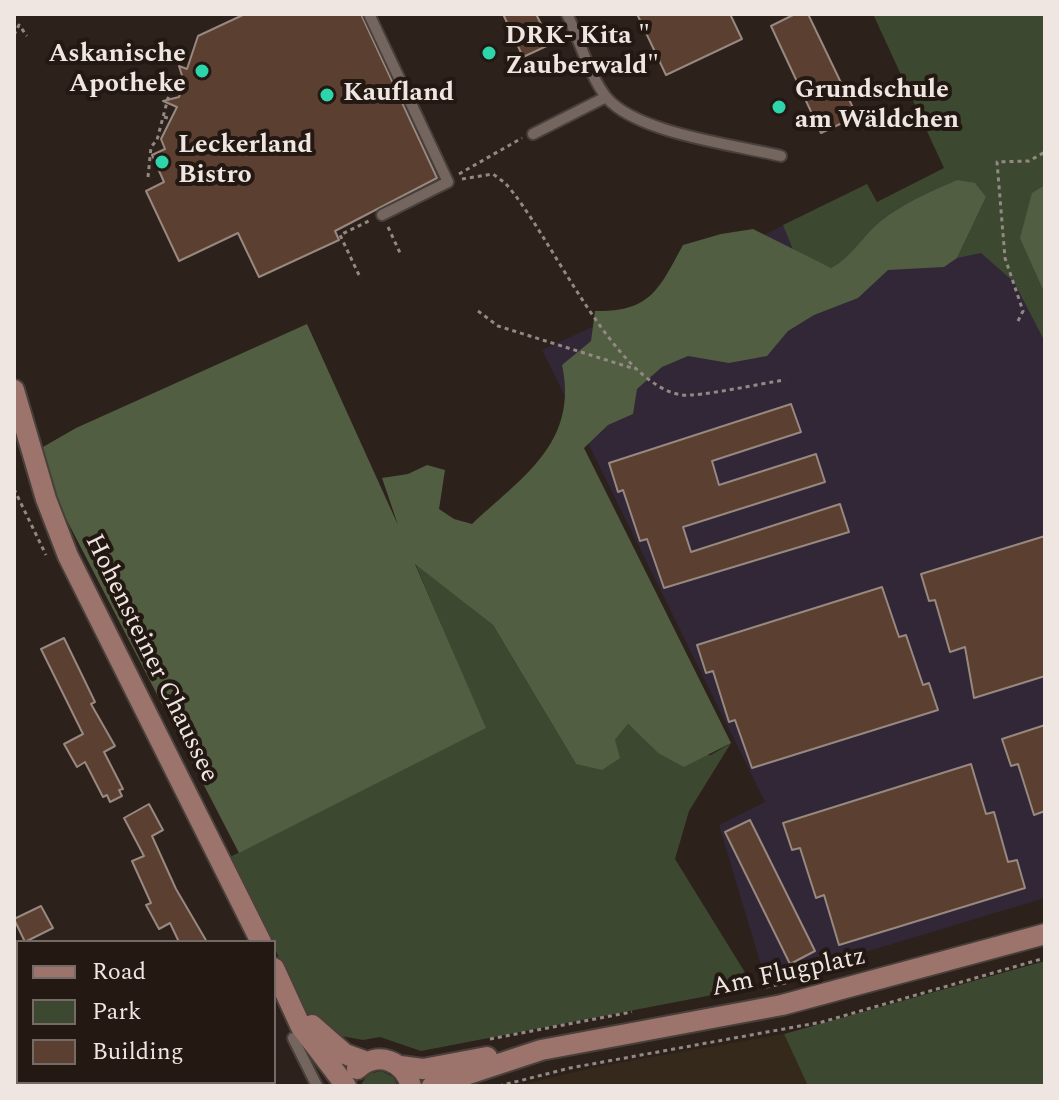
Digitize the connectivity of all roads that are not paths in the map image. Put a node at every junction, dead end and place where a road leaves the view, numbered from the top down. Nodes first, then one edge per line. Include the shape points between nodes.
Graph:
1 (369, 14) edge
2 (567, 14) edge
3 (606, 97) junction
4 (533, 134) road end
5 (781, 156) dead end
6 (382, 215) road end
7 (14, 390) edge
8 (1045, 934) edge
9 (260, 940) edge
10 (276, 970) edge
11 (276, 971) edge
12 (293, 1038) dead end
13 (541, 1050) junction
14 (367, 1062) junction
15 (400, 1066) junction
16 (317, 1086) edge
17 (347, 1086) edge
18 (411, 1086) edge
19 (432, 1086) edge

1 - 6 lane via 448,182
2 - 3 lane
3 - 4 lane
3 - 5 lane via 629,114 662,126
7 - 9 main road, Hohensteiner Chaussee via 46,499 79,581
8 - 13 main road, Am Flugplatz via 782,1005
10 - 14 main road via 313,1026 345,1054
11 - 17 main road via 301,1027
12 - 16 lane
13 - 15 main road, Am Flugplatz via 423,1069
13 - 19 main road, Am Flugplatz
14 - 15 main road, Am Flugplatz via 381,1059
14 - 17 main road
15 - 18 main road

